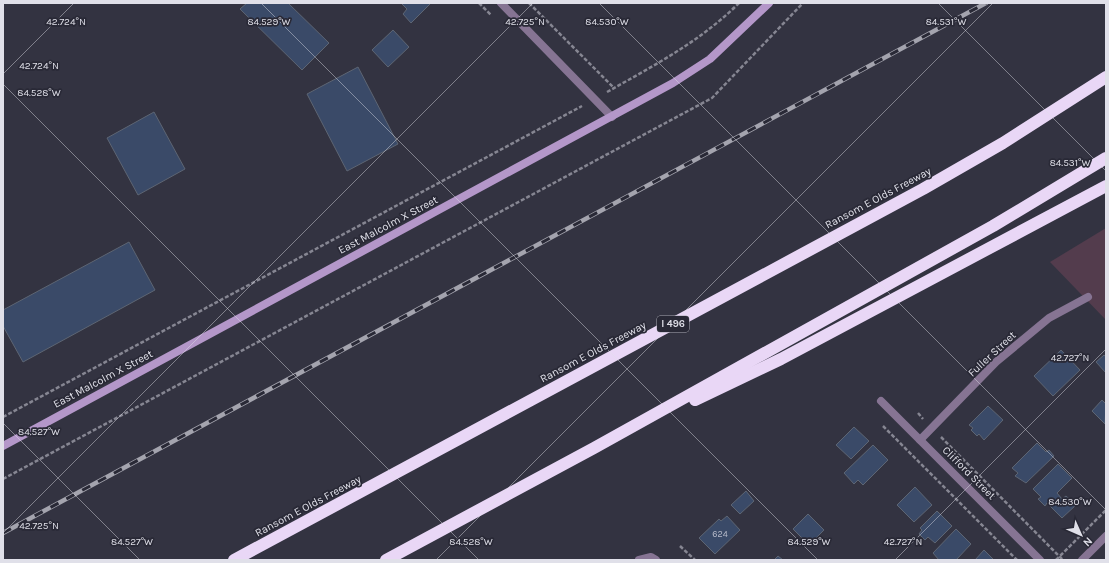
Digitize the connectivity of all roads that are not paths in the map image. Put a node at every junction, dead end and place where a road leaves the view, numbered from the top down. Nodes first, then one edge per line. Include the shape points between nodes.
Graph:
1 (501, 3) edge
2 (769, 3) edge
3 (1106, 77) edge
4 (612, 117) junction
5 (1106, 158) edge
6 (1106, 186) edge
7 (1088, 297) dead end
8 (880, 401) dead end
9 (920, 440) junction
10 (3, 446) edge
11 (594, 448) junction
12 (1106, 536) edge
13 (234, 560) edge
14 (386, 560) edge
15 (639, 560) edge
16 (656, 560) edge
17 (1040, 560) edge
18 (1082, 560) edge

1 - 4 street
2 - 4 street, East Malcolm X Street via 710,59
3 - 13 highway, Ransom E Olds Freeway / I 496 via 924,189
4 - 10 street, East Malcolm X Street
5 - 11 highway via 993,226
6 - 11 highway via 781,359
7 - 9 street, Fuller Street via 1049,318 996,362
8 - 9 street, Clifford Street
9 - 17 street, Clifford Street
11 - 14 highway
12 - 18 street
15 - 16 street via 651,557

